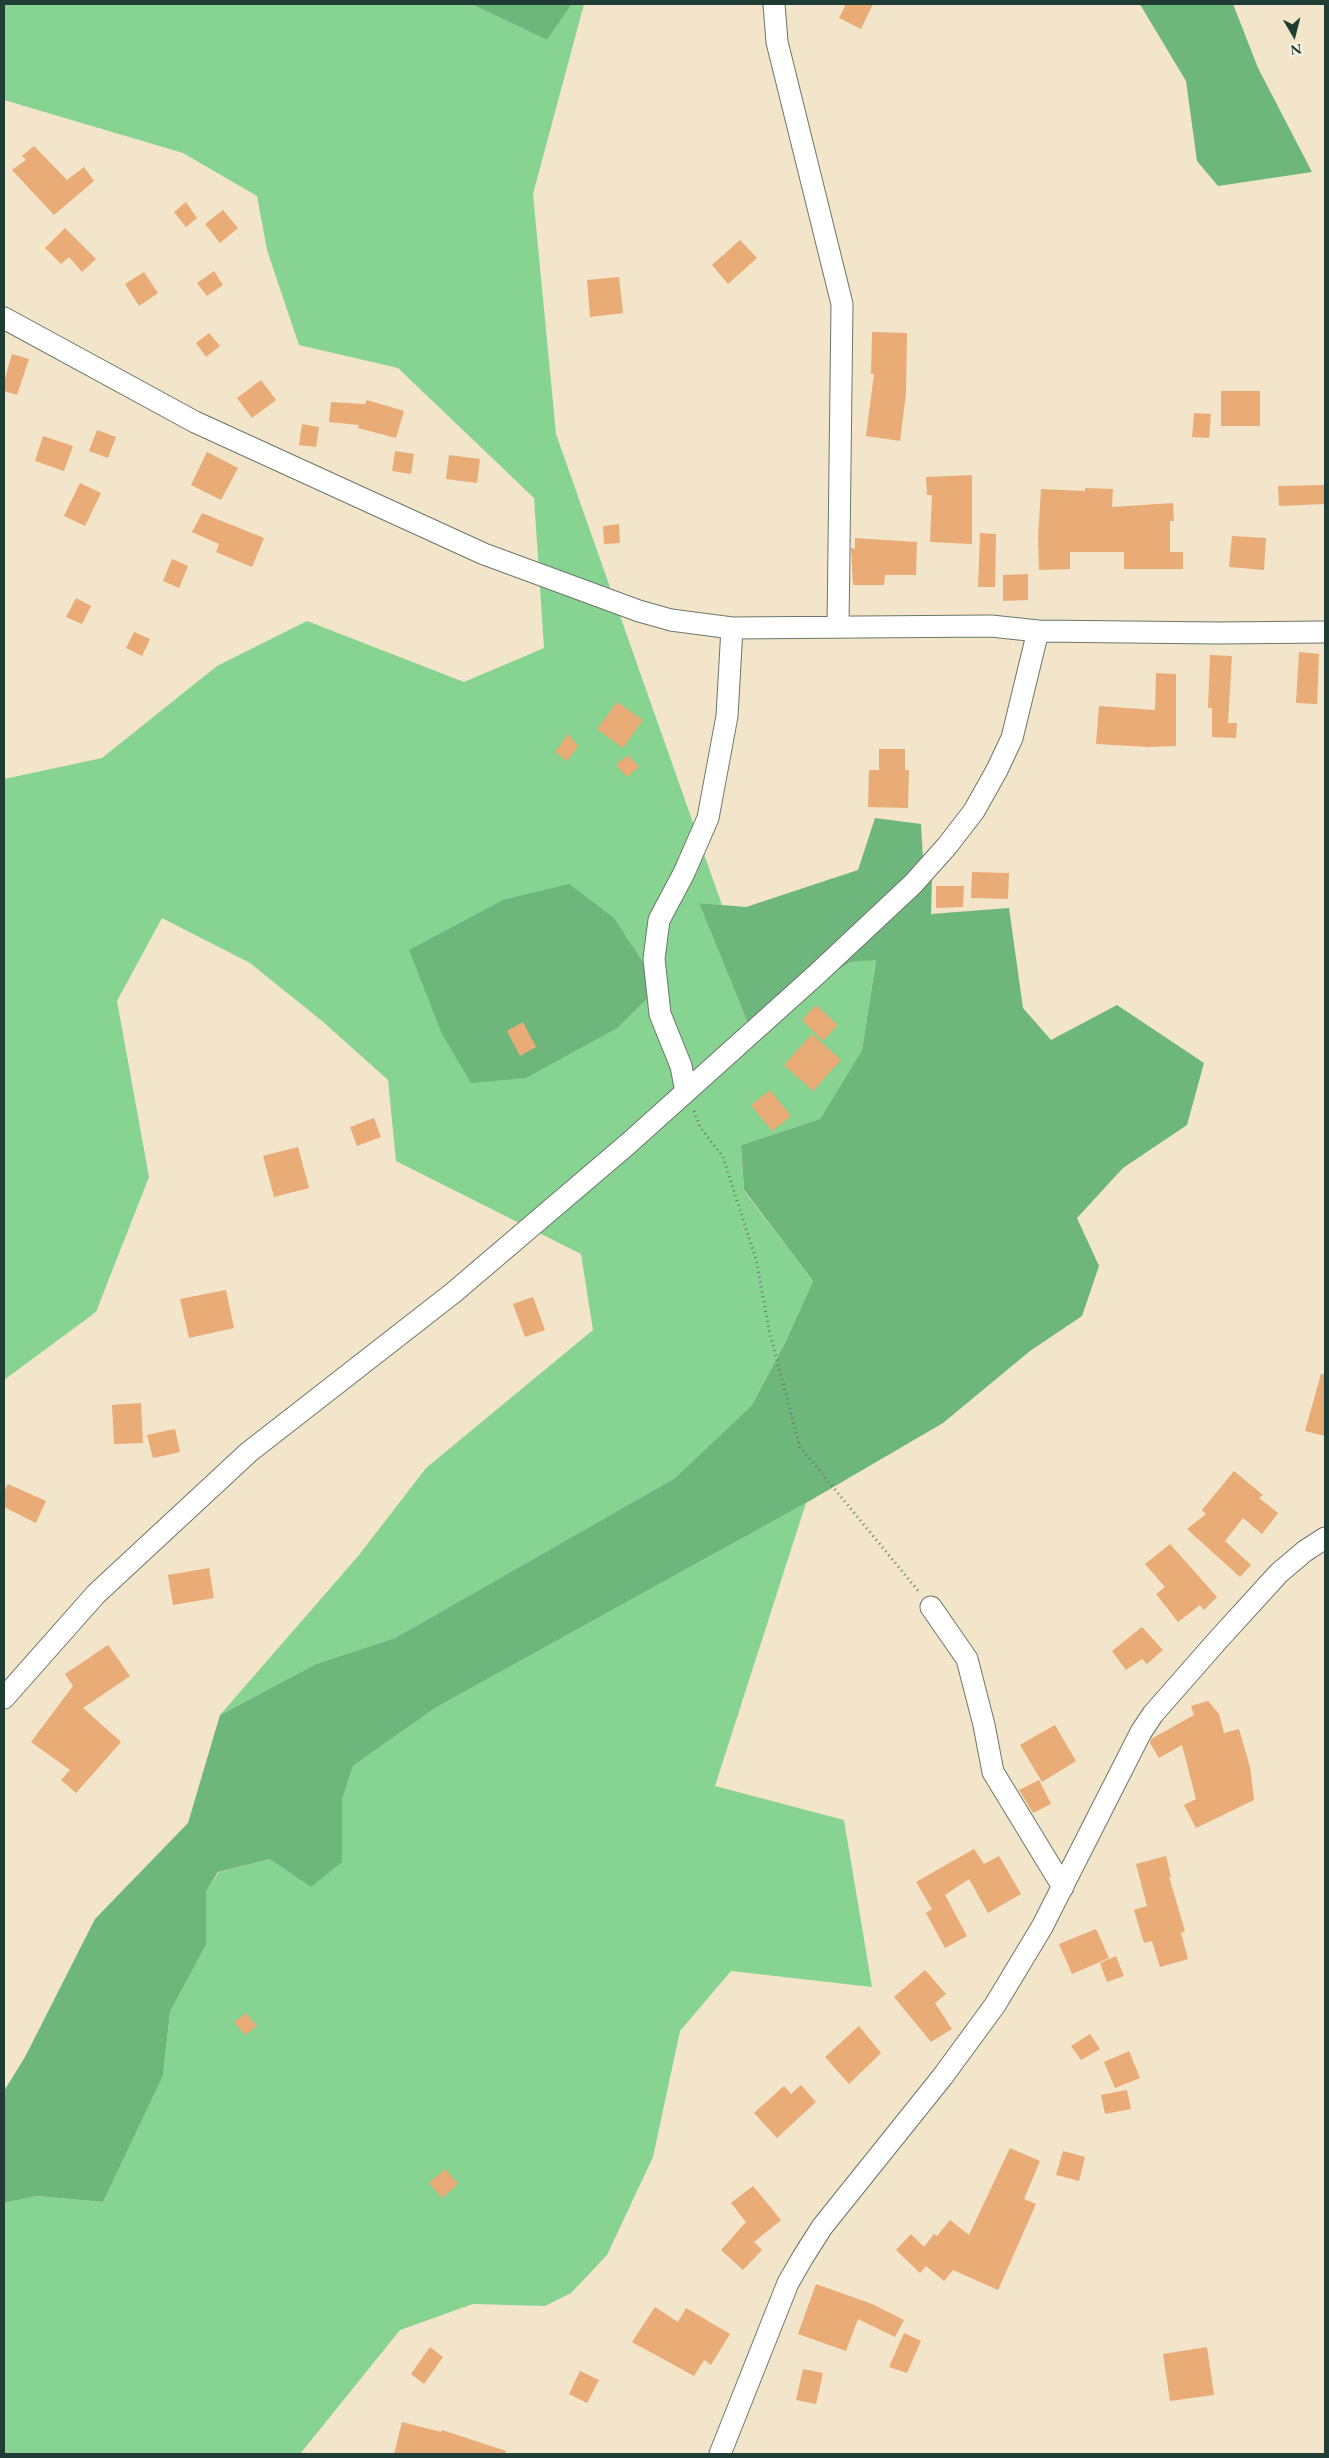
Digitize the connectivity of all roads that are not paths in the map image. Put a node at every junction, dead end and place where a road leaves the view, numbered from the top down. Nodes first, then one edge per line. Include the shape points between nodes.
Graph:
1 (774, 4) edge
2 (4, 318) edge
3 (838, 627) junction
4 (732, 628) junction
5 (1038, 631) junction
6 (1325, 632) edge
7 (686, 1092) junction
8 (1325, 1538) edge
9 (931, 1607) road end
10 (4, 1698) edge
11 (1063, 1887) junction
12 (720, 2454) edge

1 - 3 street via 777,42 842,304
2 - 4 street via 196,422 484,554 639,612
3 - 4 street
3 - 5 street via 990,626
4 - 7 street via 727,716 708,818 659,920 654,959 660,1014 681,1066
5 - 6 street
5 - 7 street via 1012,738 974,811 948,846 906,891 818,974
7 - 10 street via 453,1293 249,1452 96,1594
8 - 11 street via 1280,1573 1154,1714 1132,1749
9 - 11 street via 967,1659 993,1772
11 - 12 street via 1004,1990 972,2038 822,2227 803,2257 784,2293

